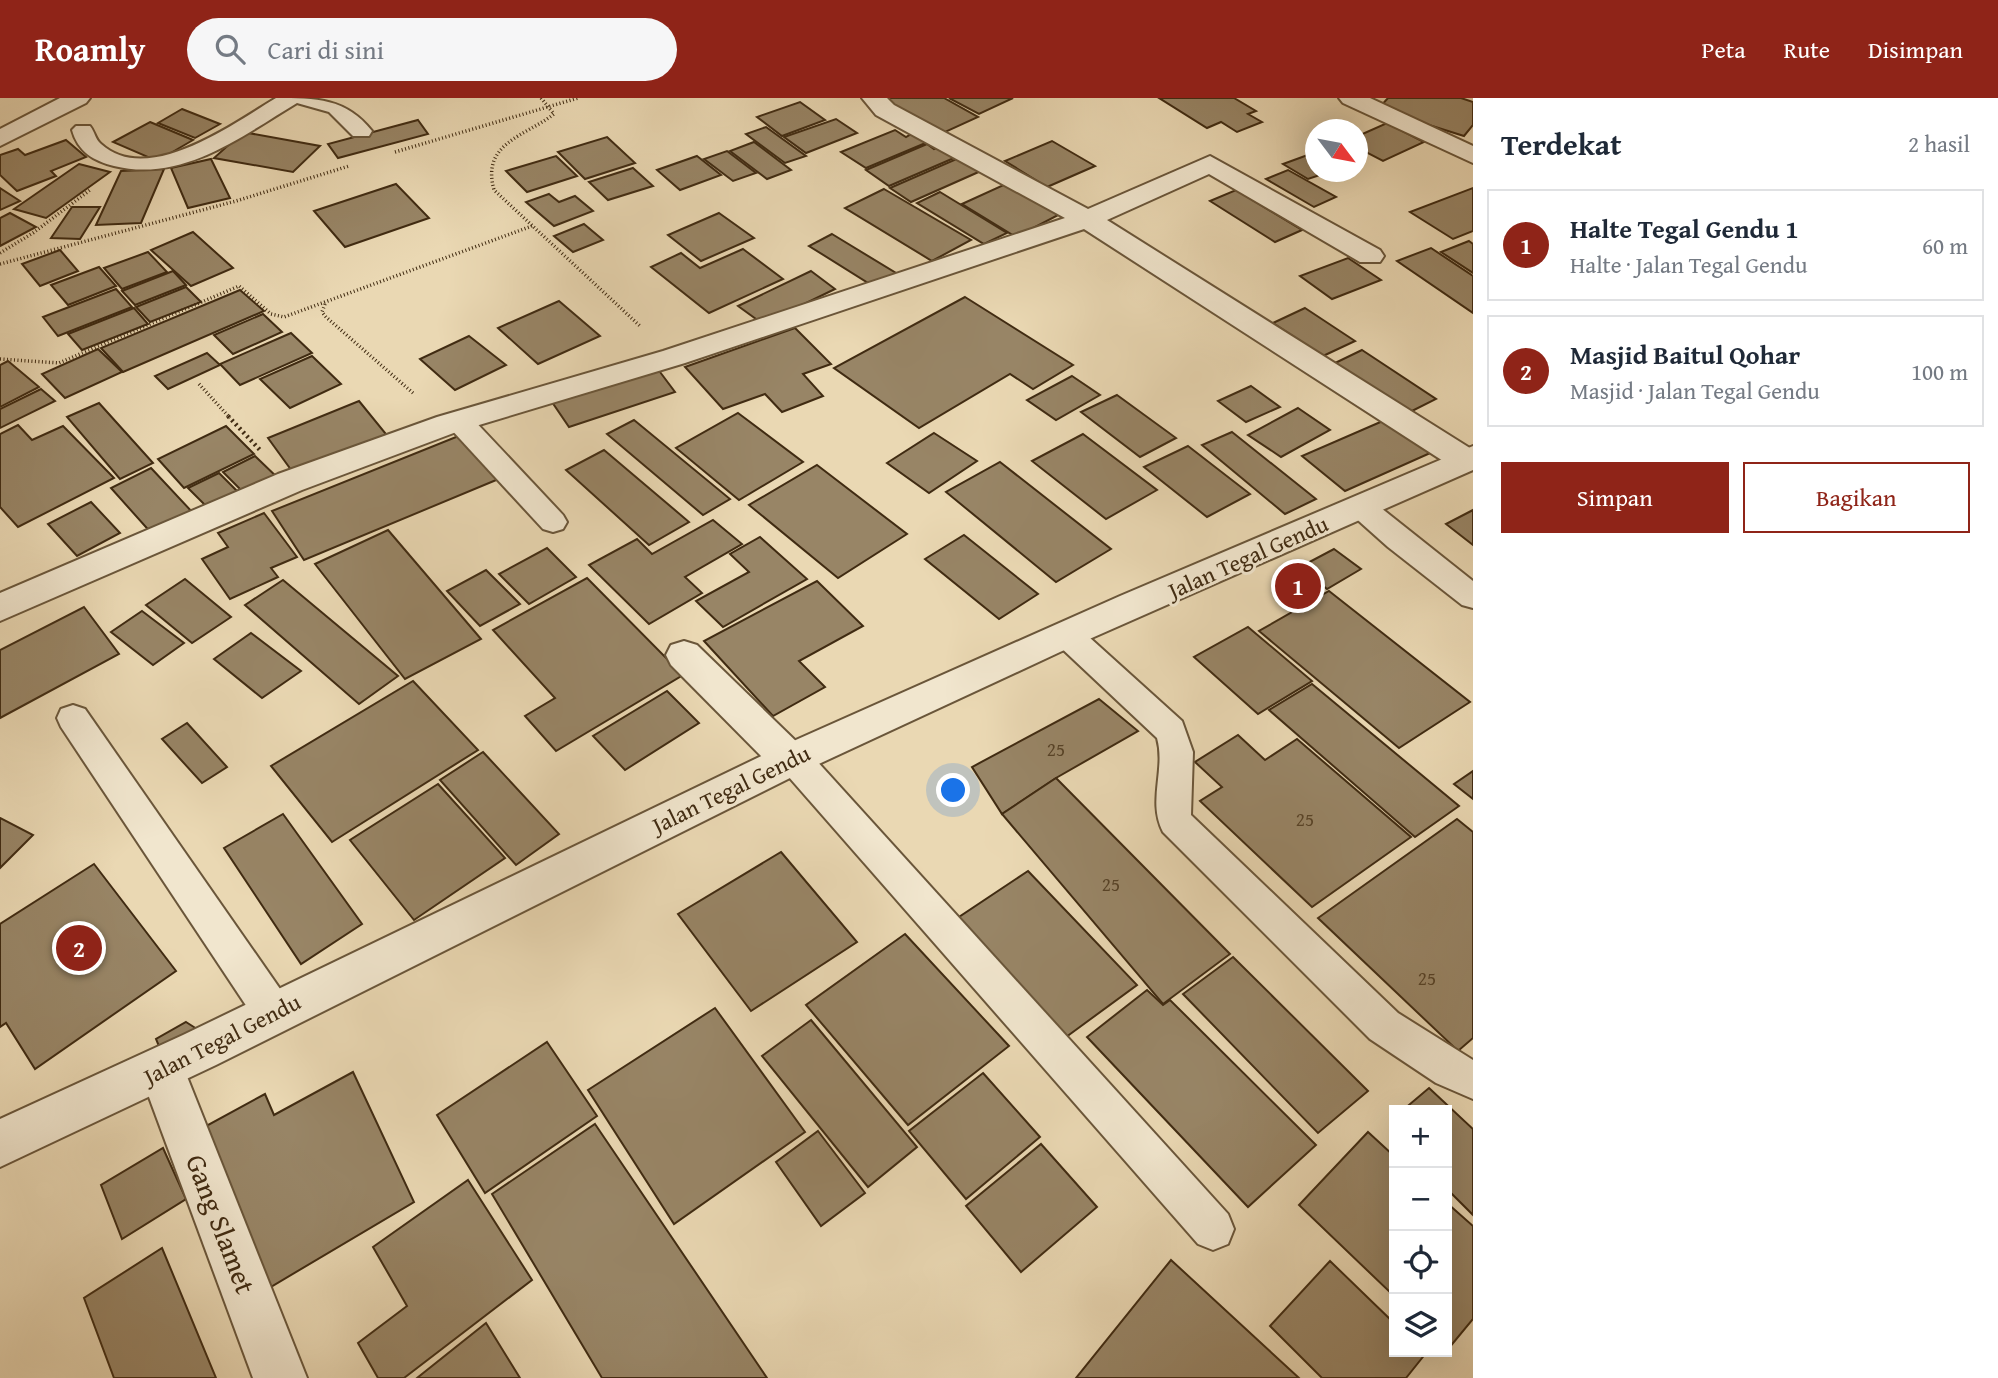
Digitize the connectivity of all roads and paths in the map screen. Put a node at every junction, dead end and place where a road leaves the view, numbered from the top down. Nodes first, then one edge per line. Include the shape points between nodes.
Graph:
1 (78, 98) edge
2 (291, 98) edge
3 (300, 98) edge
4 (541, 98) edge
5 (578, 98) edge
6 (874, 98) edge
7 (1351, 98) edge
8 (549, 105) junction
9 (83, 130) dead end
10 (361, 131) dead end
11 (0, 139) edge
12 (393, 153) dead end
13 (1473, 155) edge
14 (124, 164) junction
15 (354, 165) dead end
16 (1087, 219) junction
17 (532, 226) junction
18 (0, 253) edge
19 (1370, 256) dead end
20 (0, 264) edge
21 (326, 302) junction
22 (674, 357) junction
23 (0, 359) edge
24 (198, 384) dead end
25 (453, 422) junction
26 (1469, 459) edge
27 (290, 482) junction
28 (1361, 507) junction
29 (553, 522) dead end
30 (1473, 597) edge
31 (0, 608) edge
32 (1068, 636) junction
33 (684, 655) dead end
34 (73, 718) dead end
35 (792, 759) junction
36 (272, 1012) junction
37 (162, 1070) junction
38 (1473, 1080) edge
39 (0, 1143) edge
40 (1213, 1229) dead end
41 (280, 1378) edge

1 - 11 street
2 - 14 lane via 189,153 164,162
3 - 10 lane via 336,108
4 - 8 path
5 - 8 path
6 - 16 street via 885,110
7 - 13 street
8 - 12 path
8 - 17 path via 554,114 510,142 491,159 487,173 494,190
9 - 14 lane via 86,143 96,153
14 - 18 path
15 - 20 path
16 - 19 street via 1210,163
16 - 22 street
16 - 26 street
17 - 21 path
17 - 22 path
21 - 23 path via 284,317 271,314 239,286 59,363 47,365 24,356
21 - 25 path via 322,307 326,317
22 - 25 street
24 - 27 path
25 - 27 street
25 - 29 lane
26 - 28 street, Jalan Tegal Gendu
27 - 31 street
28 - 30 lane
28 - 32 street, Jalan Tegal Gendu
32 - 35 street, Jalan Tegal Gendu
32 - 38 lane via 1176,739 1171,797 1175,822 1384,1026
33 - 35 street
34 - 36 lane
35 - 36 street, Jalan Tegal Gendu
35 - 40 lane
36 - 37 street, Jalan Tegal Gendu
37 - 39 street, Jalan Tegal Gendu
37 - 41 street, Gang Slamet

